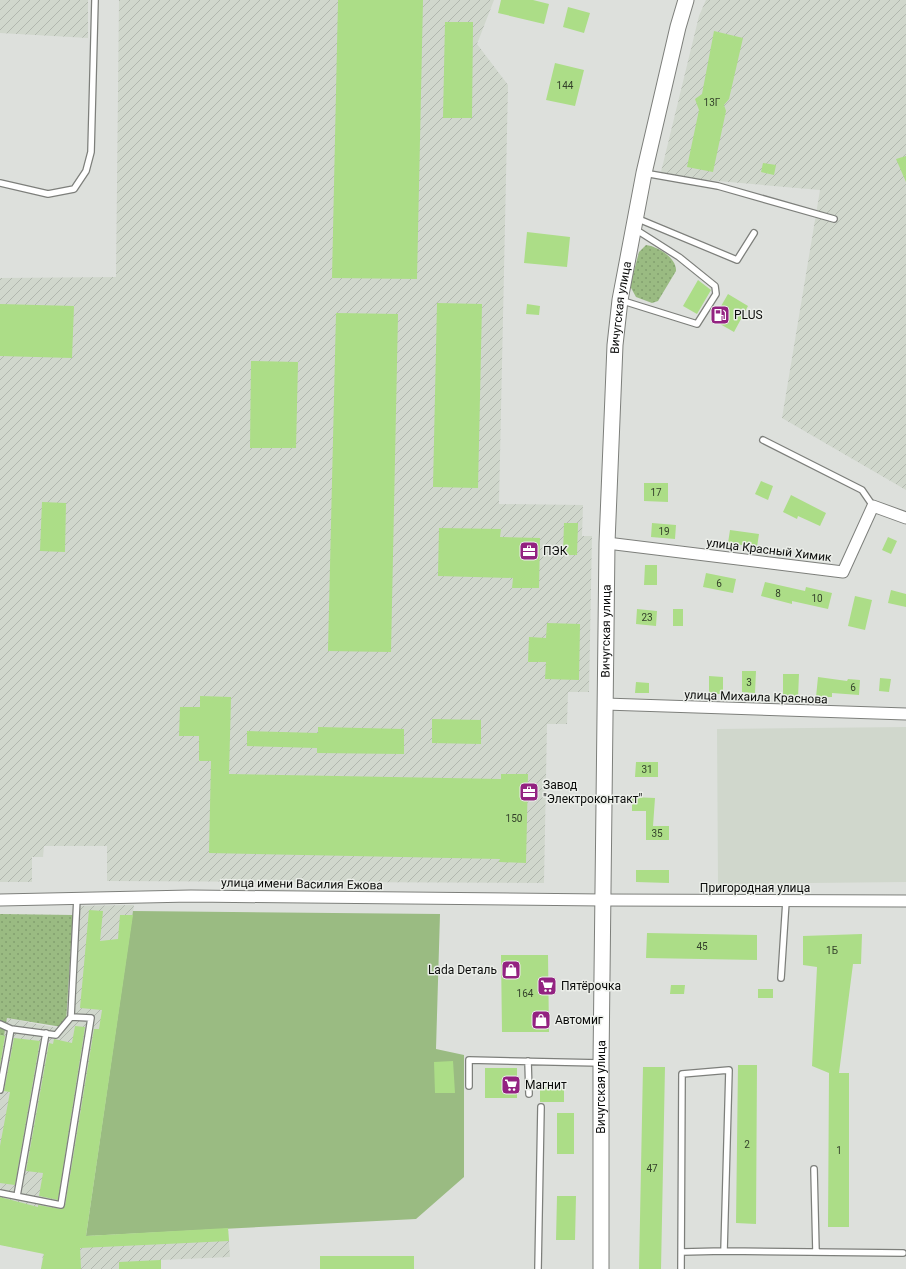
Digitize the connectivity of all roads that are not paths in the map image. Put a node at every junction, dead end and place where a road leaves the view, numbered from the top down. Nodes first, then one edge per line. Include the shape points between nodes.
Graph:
1 (95, 0) edge
2 (686, 0) edge
3 (644, 173) junction
4 (0, 183) edge
5 (834, 219) dead end
6 (634, 223) junction
7 (754, 233) dead end
8 (620, 300) junction
9 (763, 440) dead end
10 (872, 506) junction
11 (906, 518) edge
12 (607, 543) junction
13 (606, 704) junction
14 (906, 714) edge
15 (76, 898) junction
16 (0, 900) edge
17 (603, 900) junction
18 (786, 901) junction
19 (906, 901) edge
20 (781, 978) dead end
21 (71, 1017) junction
22 (0, 1024) edge
23 (11, 1029) junction
24 (46, 1033) junction
25 (528, 1061) junction
26 (601, 1063) junction
27 (469, 1086) dead end
28 (0, 1090) edge
29 (529, 1094) dead end
30 (541, 1107) dead end
31 (814, 1169) dead end
32 (0, 1193) edge
33 (16, 1196) junction
34 (724, 1250) junction
35 (682, 1252) junction
36 (816, 1252) junction
37 (903, 1253) dead end
38 (538, 1269) edge
39 (601, 1269) edge
40 (681, 1269) edge

1 - 4 lane via 91,152 86,171 74,188 48,194
2 - 3 main road, Вичугская улица
3 - 5 lane via 718,186
3 - 6 main road, Вичугская улица
6 - 7 lane via 737,260
6 - 8 main road, Вичугская улица
6 - 8 lane via 699,272 715,286 716,294 697,324
8 - 12 main road, Вичугская улица via 611,412
9 - 10 lane via 862,490
10 - 11 street
10 - 12 street, улица Красный Химик via 843,572
12 - 13 main road, Вичугская улица
13 - 14 street, улица Михаила Краснова
13 - 17 main road, Вичугская улица
15 - 16 street, улица имени Василия Ежова
15 - 17 street, улица имени Василия Ежова via 191,896
15 - 21 lane
17 - 18 street, Пригородная улица
17 - 26 main road, Вичугская улица
18 - 19 street, Пригородная улица
18 - 20 lane
21 - 24 lane via 56,1035
21 - 33 lane via 91,1018 61,1205
22 - 23 lane
23 - 24 lane
23 - 28 lane
24 - 33 lane
25 - 26 lane
25 - 27 lane via 469,1060
25 - 29 lane
26 - 39 main road, Вичугская улица
30 - 38 lane
31 - 36 lane
32 - 33 lane
34 - 35 lane
34 - 35 lane via 729,1070 682,1074
34 - 36 lane
35 - 40 lane
36 - 37 lane

